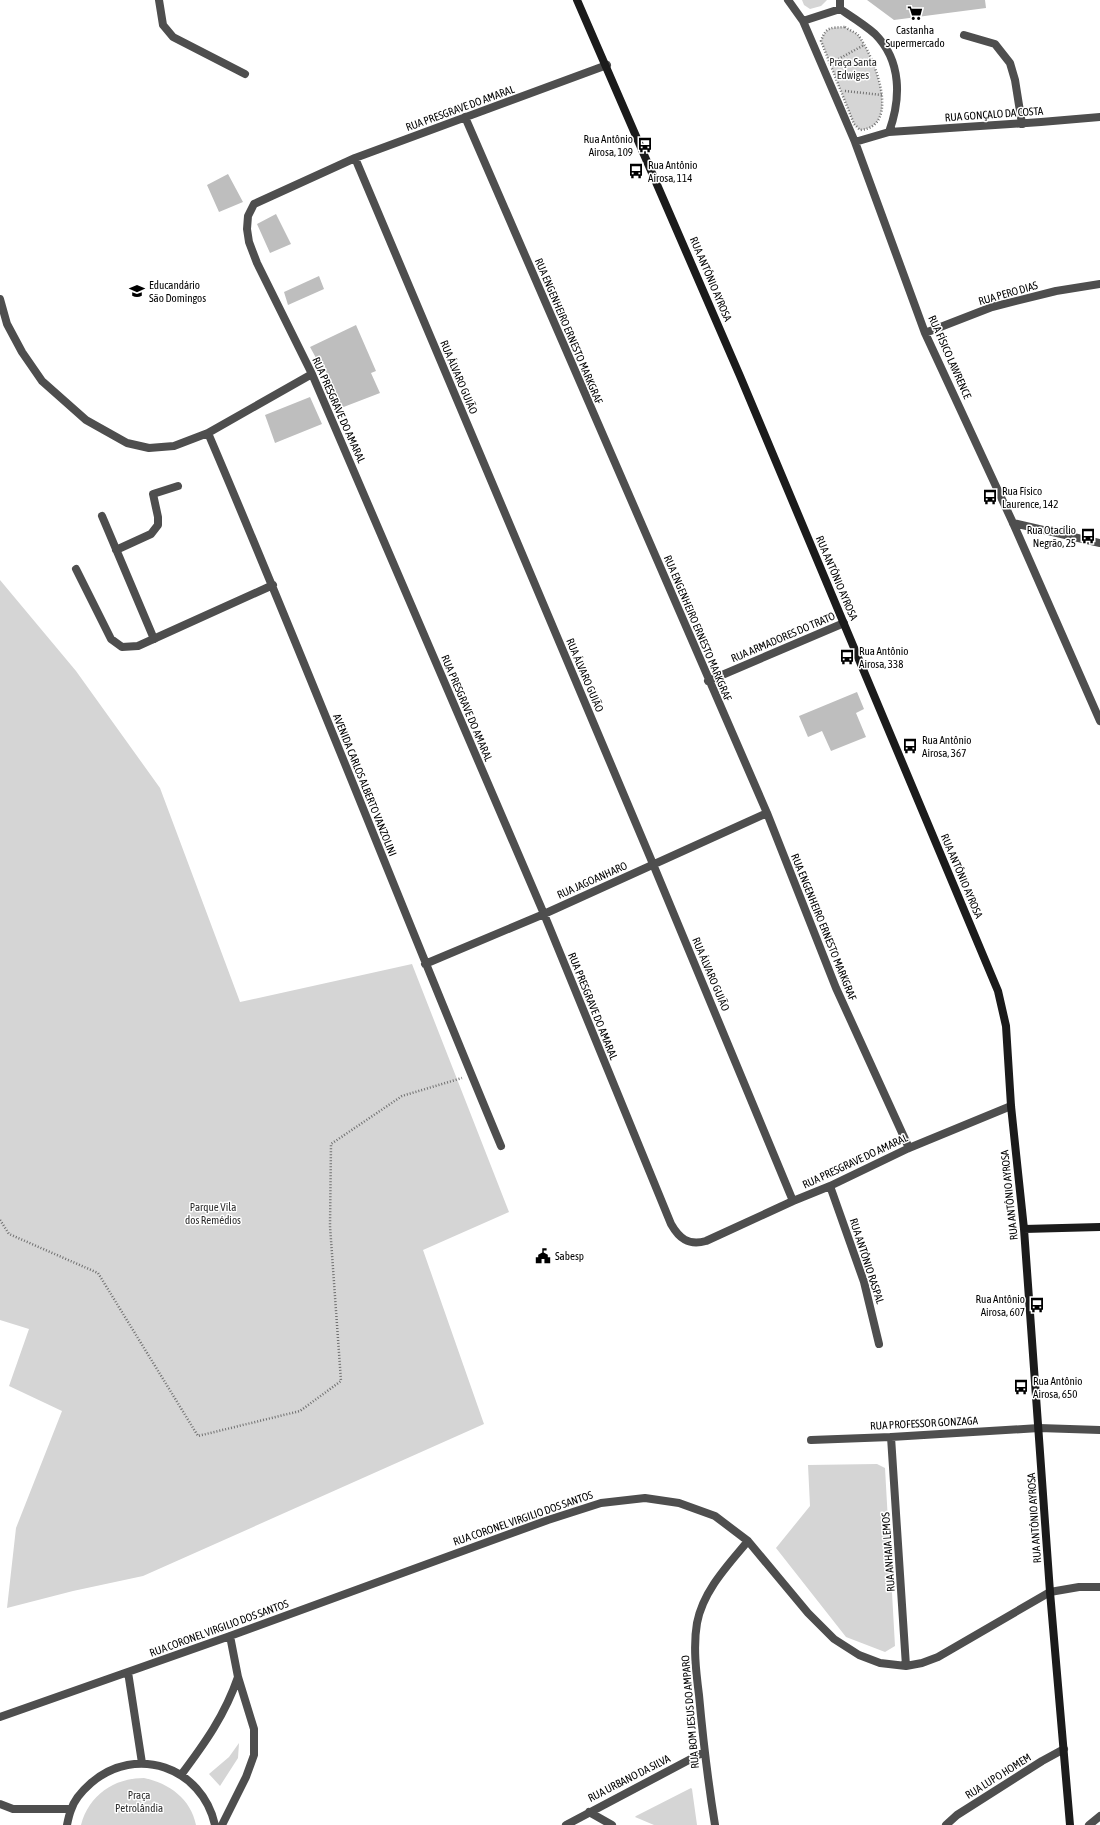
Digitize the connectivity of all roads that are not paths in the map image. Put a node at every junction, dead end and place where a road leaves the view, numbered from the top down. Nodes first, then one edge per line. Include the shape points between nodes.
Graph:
1 (159, 0) edge
2 (577, 0) edge
3 (788, 0) edge
4 (840, 4) edge
5 (803, 22) junction
6 (964, 35) dead end
7 (606, 65) junction
8 (245, 74) dead end
9 (1100, 117) edge
10 (465, 118) junction
11 (1022, 124) junction
12 (889, 132) junction
13 (855, 142) junction
14 (354, 158) junction
15 (1100, 284) edge
16 (0, 299) edge
17 (925, 333) junction
18 (312, 374) junction
19 (208, 433) junction
20 (178, 486) dead end
21 (102, 516) dead end
22 (1013, 524) junction
23 (1100, 543) edge
24 (116, 550) junction
25 (76, 569) dead end
26 (273, 585) junction
27 (844, 623) junction
28 (154, 639) junction
29 (708, 681) junction
30 (1100, 721) edge
31 (767, 813) junction
32 (653, 864) junction
33 (544, 914) junction
34 (425, 964) junction
35 (1011, 1106) junction
36 (501, 1146) dead end
37 (909, 1148) junction
38 (830, 1186) junction
39 (793, 1201) junction
40 (1100, 1227) edge
41 (1024, 1229) junction
42 (879, 1344) dead end
43 (1040, 1428) junction
44 (1100, 1430) edge
45 (891, 1437) junction
46 (811, 1440) dead end
47 (748, 1541) junction
48 (1100, 1587) edge
49 (1050, 1592) junction
50 (230, 1636) junction
51 (906, 1666) junction
52 (128, 1672) junction
53 (238, 1677) junction
54 (0, 1717) edge
55 (1064, 1749) junction
56 (704, 1752) junction
57 (142, 1763) junction
58 (181, 1775) junction
59 (0, 1804) edge
60 (71, 1809) junction
61 (589, 1812) junction
62 (1100, 1816) edge
63 (67, 1825) edge
64 (215, 1825) edge
65 (222, 1825) edge
66 (566, 1825) edge
67 (612, 1825) edge
68 (715, 1825) edge
69 (946, 1825) edge
70 (1070, 1825) edge
71 (1089, 1825) edge

1 - 8 street via 163,25 173,37
2 - 7 street, RUA ANTÔNIO AYROSA
3 - 5 street, RUA FÍSICO LAWRENCE
4 - 5 street
4 - 12 street via 875,34 886,49 896,72 896,106
5 - 13 street, RUA FÍSICO LAWRENCE
6 - 11 street via 995,44 1010,63
7 - 10 street, RUA PRESGRAVE DO AMARAL
7 - 27 street, RUA ANTÔNIO AYROSA
9 - 11 street, RUA GONÇALO DA COSTA
10 - 14 street, RUA PRESGRAVE DO AMARAL
10 - 29 street, RUA ENGENHEIRO ERNESTO MARKGRAF
11 - 12 street, RUA GONÇALO DA COSTA
12 - 13 street
13 - 17 street, RUA FÍSICO LAWRENCE
14 - 18 street, RUA PRESGRAVE DO AMARAL via 254,204 248,216 249,242 257,263
14 - 32 street, RUA ÁLVARO GUIÃO
15 - 17 street, RUA PERO DIAS via 1056,291 992,307
16 - 19 street via 8,324 22,352 42,381 86,420 127,443 149,448 174,446
17 - 22 street, RUA FÍSICO LAWRENCE
18 - 19 street
18 - 33 street, RUA PRESGRAVE DO AMARAL
19 - 26 street, AVENIDA CARLOS ALBERTO VANZOLINI
20 - 24 street via 153,494 158,525 151,534
21 - 24 street
22 - 23 street
22 - 30 street, RUA FÍSICO LAWRENCE
24 - 28 street
25 - 28 street via 111,639 122,647 138,646
26 - 28 street
26 - 34 street, AVENIDA CARLOS ALBERTO VANZOLINI
27 - 29 street, RUA ARMADORES DO TRATO
27 - 35 street, RUA ANTÔNIO AYROSA via 998,990 1006,1026
29 - 31 street, RUA ENGENHEIRO ERNESTO MARKGRAF
31 - 32 street, RUA JAGOANHARO
31 - 37 street, RUA ENGENHEIRO ERNESTO MARKGRAF via 836,988
32 - 33 street, RUA JAGOANHARO
32 - 39 street, RUA ÁLVARO GUIÃO
33 - 34 street, RUA JAGOANHARO
33 - 39 street, RUA PRESGRAVE DO AMARAL via 677,1234 692,1243 706,1241
34 - 36 street, AVENIDA CARLOS ALBERTO VANZOLINI
35 - 37 street, RUA PRESGRAVE DO AMARAL
35 - 41 street, RUA ANTÔNIO AYROSA
37 - 38 street, RUA PRESGRAVE DO AMARAL
38 - 39 street, RUA PRESGRAVE DO AMARAL
38 - 42 street, RUA ANTÔNIO RASPAL via 864,1282
40 - 41 street
41 - 43 street, RUA ANTÔNIO AYROSA
43 - 44 street, RUA PROFESSOR GONZAGA
43 - 45 street, RUA PROFESSOR GONZAGA
43 - 49 street, RUA ANTÔNIO AYROSA
45 - 46 street, RUA PROFESSOR GONZAGA
45 - 51 street, RUA ANHAIA LEMOS
47 - 50 street, RUA CORONEL VIRGILIO DOS SANTOS via 714,1516 679,1503 645,1498 601,1503
47 - 51 street, RUA CORONEL VIRGILIO DOS SANTOS via 808,1613 834,1639 880,1663
47 - 56 street, RUA BOM JESUS DO AMPARO via 723,1570 707,1597 697,1622 695,1656
48 - 49 street via 1078,1587
49 - 51 street, RUA CORONEL VIRGILIO DOS SANTOS via 938,1657
49 - 55 street, RUA ANTÔNIO AYROSA
50 - 52 street, RUA CORONEL VIRGILIO DOS SANTOS
50 - 53 street
52 - 54 street, RUA CORONEL VIRGILIO DOS SANTOS
52 - 57 street
53 - 58 street via 230,1701 208,1740
53 - 65 street via 254,1729 254,1755
55 - 69 street, RUA LUPO HOMEM via 957,1815
55 - 70 street, RUA ANTÔNIO AYROSA
56 - 61 street, RUA URBANO DA SILVA
56 - 68 street, RUA BOM JESUS DO AMPARO
57 - 58 street via 156,1765
57 - 60 street via 120,1766 99,1776 82,1790
58 - 64 street via 200,1790 212,1811
59 - 60 street via 13,1809
60 - 63 street
61 - 66 street, RUA URBANO DA SILVA
61 - 67 street
62 - 71 street

